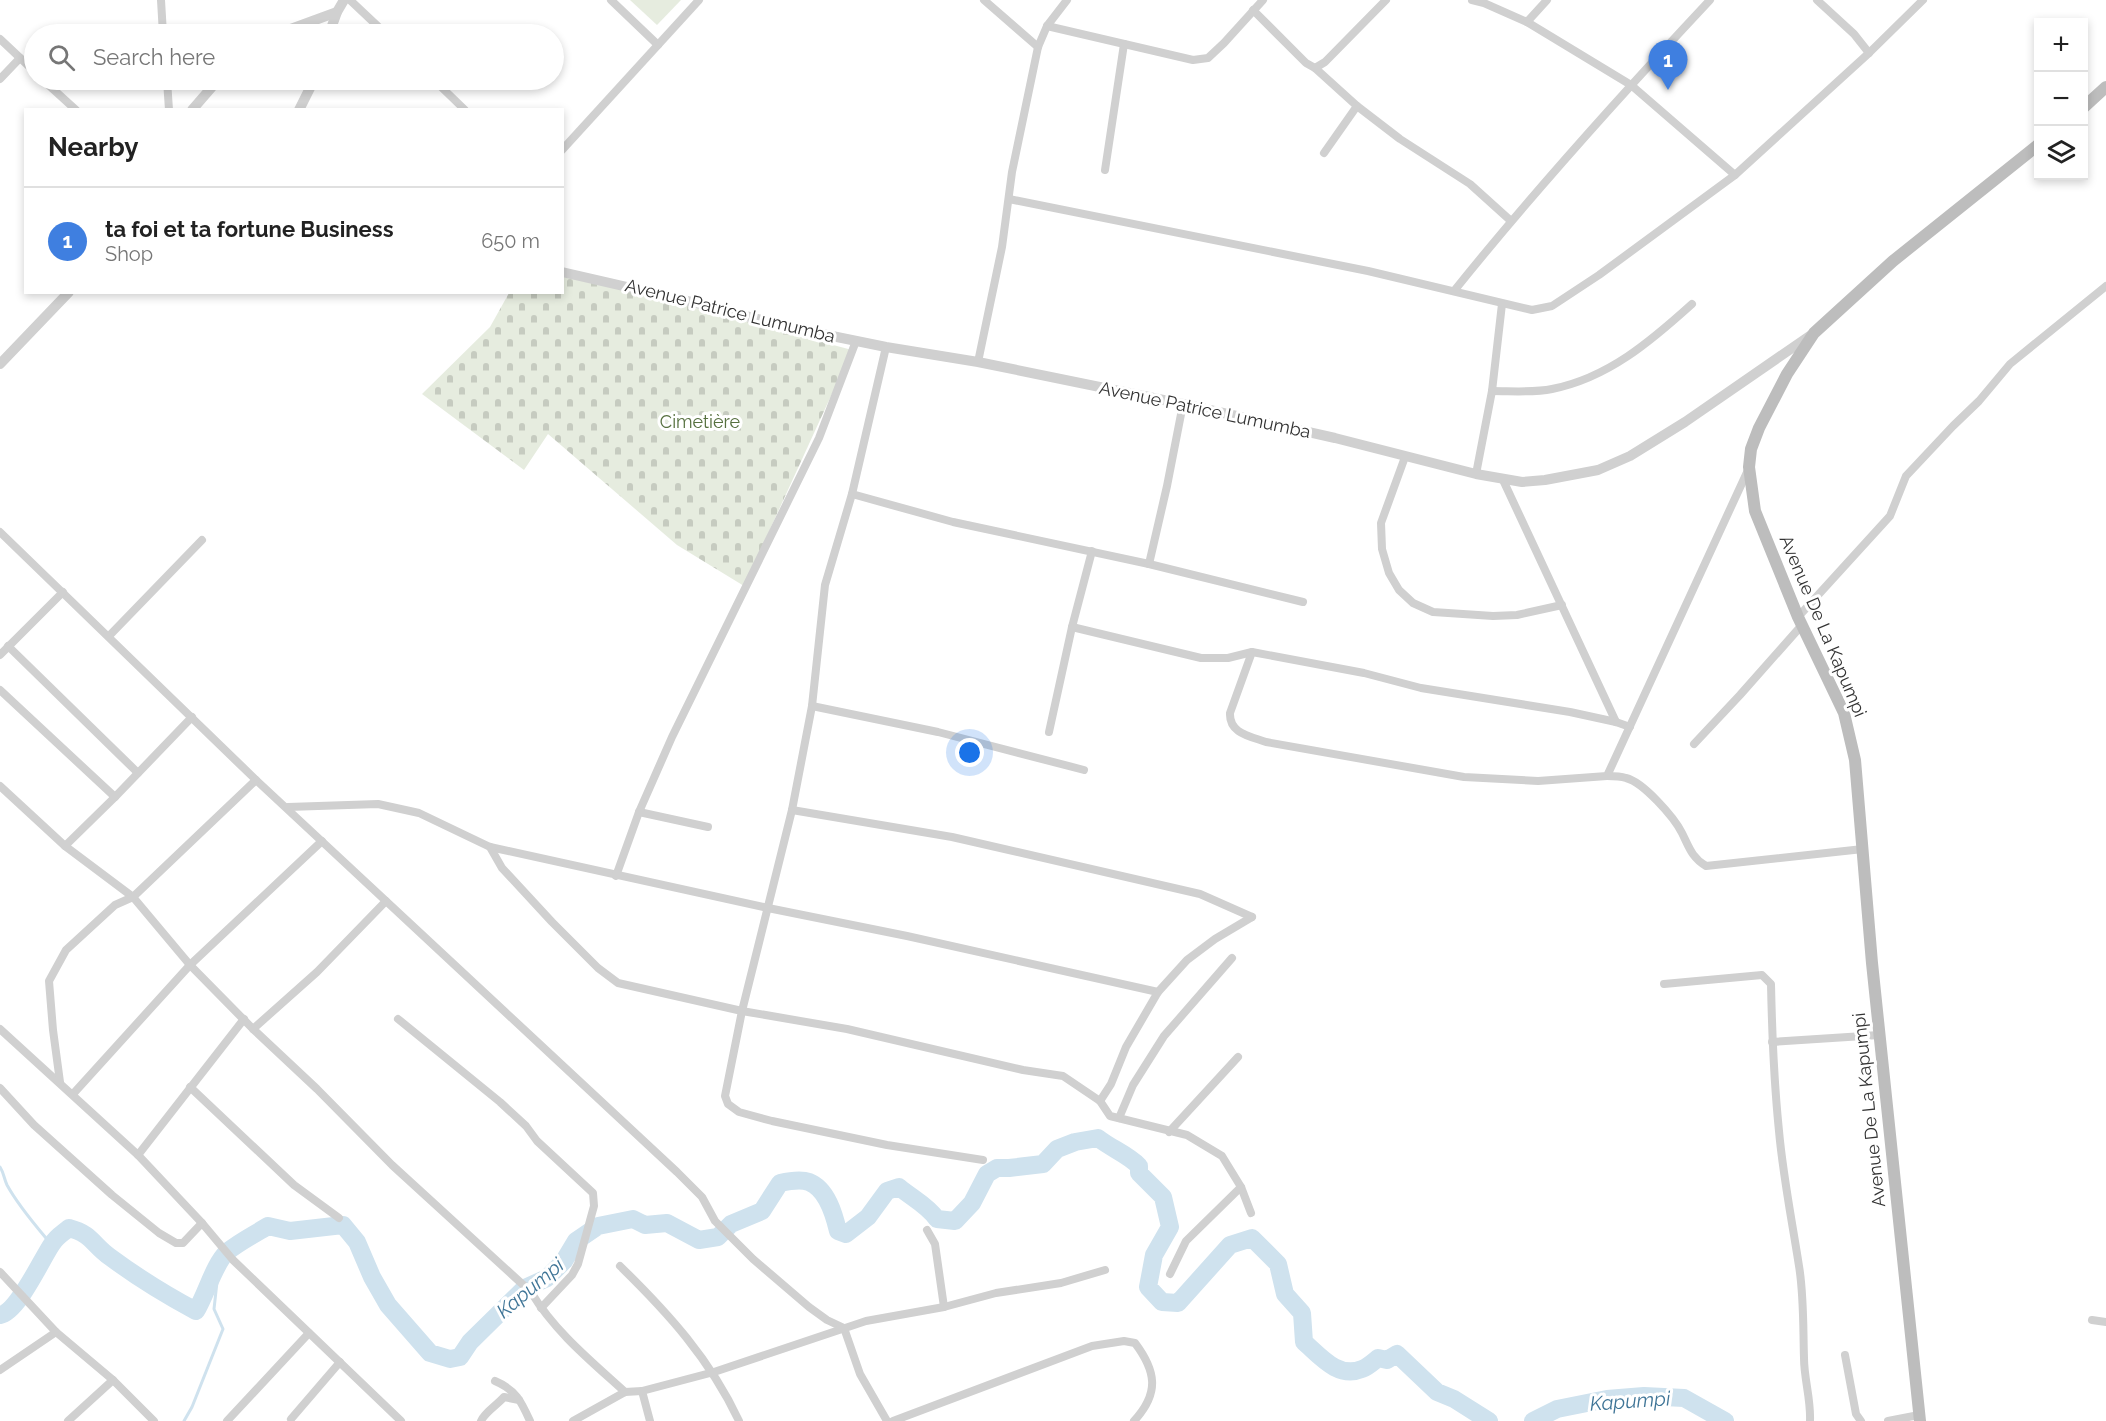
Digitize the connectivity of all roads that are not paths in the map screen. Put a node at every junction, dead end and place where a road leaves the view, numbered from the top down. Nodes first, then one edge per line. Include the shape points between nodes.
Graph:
1 (161, 0) edge
2 (344, 0) edge
3 (350, 0) edge
4 (611, 0) edge
5 (699, 0) edge
6 (984, 0) edge
7 (1067, 0) edge
8 (1263, 0) edge
9 (1386, 0) edge
10 (1472, 0) edge
11 (1547, 0) edge
12 (1710, 0) edge
13 (1817, 0) edge
14 (1923, 0) edge
15 (1253, 10) junction
16 (337, 12) junction
17 (1527, 22) junction
18 (163, 24) edge
19 (304, 24) edge
20 (333, 24) edge
21 (375, 24) edge
22 (1047, 26) junction
23 (0, 39) edge
24 (1124, 44) junction
25 (658, 45) junction
26 (1038, 47) junction
27 (1869, 53) junction
28 (20, 58) junction
29 (24, 62) edge
30 (1315, 68) junction
31 (0, 79) edge
32 (1631, 85) junction
33 (2106, 87) edge
34 (54, 90) edge
35 (168, 90) edge
36 (209, 90) edge
37 (309, 90) edge
38 (444, 90) edge
39 (2088, 103) edge
40 (1357, 106) junction
41 (74, 108) edge
42 (169, 108) edge
43 (194, 108) edge
44 (300, 108) edge
45 (463, 108) edge
46 (564, 148) edge
47 (2034, 148) edge
48 (1324, 153) dead end
49 (1105, 170) dead end
50 (1735, 175) junction
51 (1009, 199) junction
52 (1511, 221) junction
53 (564, 272) edge
54 (2106, 286) edge
55 (1454, 291) junction
56 (67, 294) edge
57 (1502, 304) junction
58 (1692, 304) dead end
59 (1814, 333) junction
60 (856, 341) junction
61 (886, 347) junction
62 (978, 362) junction
63 (0, 364) edge
64 (1492, 391) junction
65 (1183, 404) junction
66 (1405, 457) junction
67 (1749, 466) junction
68 (1476, 474) junction
69 (1503, 480) junction
70 (852, 494) junction
71 (0, 532) edge
72 (202, 540) dead end
73 (1092, 551) junction
74 (1149, 564) junction
75 (63, 592) junction
76 (1303, 602) dead end
77 (1562, 605) junction
78 (1800, 621) junction
79 (1072, 627) junction
80 (109, 636) junction
81 (8, 646) junction
82 (1252, 652) junction
83 (0, 655) edge
84 (0, 690) edge
85 (813, 706) junction
86 (192, 717) junction
87 (1616, 722) junction
88 (1630, 727) junction
89 (1049, 732) dead end
90 (1694, 744) dead end
91 (1084, 770) dead end
92 (138, 773) junction
93 (1607, 776) junction
94 (256, 780) junction
95 (0, 786) edge
96 (116, 797) junction
97 (288, 807) junction
98 (792, 810) junction
99 (639, 812) junction
100 (708, 827) dead end
101 (322, 841) junction
102 (65, 846) junction
103 (490, 848) junction
104 (1863, 849) junction
105 (616, 876) junction
106 (133, 897) junction
107 (386, 902) junction
108 (768, 908) junction
109 (1232, 958) dead end
110 (190, 965) junction
111 (1664, 984) dead end
112 (1158, 992) junction
113 (742, 1011) junction
114 (244, 1019) junction
115 (398, 1019) dead end
116 (0, 1029) edge
117 (254, 1029) junction
118 (1879, 1035) junction
119 (1772, 1042) junction
120 (1238, 1056) dead end
121 (60, 1082) junction
122 (190, 1087) junction
123 (0, 1088) edge
124 (73, 1094) junction
125 (1100, 1101) junction
126 (1119, 1118) junction
127 (1169, 1132) junction
128 (138, 1155) junction
129 (983, 1160) dead end
130 (1241, 1187) junction
131 (1251, 1213) dead end
132 (339, 1218) dead end
133 (202, 1222) junction
134 (927, 1230) dead end
135 (620, 1266) dead end
136 (1105, 1270) dead end
137 (0, 1272) edge
138 (1170, 1274) dead end
139 (944, 1307) junction
140 (541, 1308) junction
141 (2092, 1320) dead end
142 (2106, 1322) edge
143 (844, 1328) junction
144 (56, 1332) junction
145 (309, 1333) junction
146 (1845, 1355) dead end
147 (340, 1362) junction
148 (0, 1370) edge
149 (714, 1372) junction
150 (113, 1380) junction
151 (495, 1381) dead end
152 (642, 1391) junction
153 (625, 1392) junction
154 (519, 1400) junction
155 (1919, 1418) edge
156 (291, 1419) dead end
157 (69, 1421) edge
158 (154, 1421) edge
159 (227, 1421) edge
160 (401, 1421) edge
161 (480, 1421) edge
162 (530, 1421) edge
163 (573, 1421) edge
164 (650, 1421) edge
165 (739, 1421) edge
166 (887, 1421) edge
167 (893, 1421) edge
168 (1134, 1421) edge
169 (1810, 1421) edge
170 (1861, 1421) edge
171 (1888, 1421) edge

1 - 18 street
2 - 16 street
3 - 21 street
4 - 25 street
5 - 25 street
6 - 26 street
7 - 22 street
8 - 15 street
9 - 30 street
10 - 17 street
11 - 17 street
12 - 32 street
13 - 27 street
14 - 27 street
15 - 24 street via 1208,58 1193,60
15 - 30 street
16 - 19 street
16 - 20 street
17 - 32 street
22 - 24 street
22 - 26 street
23 - 28 street
24 - 49 street
25 - 46 street
26 - 51 street
27 - 50 street
28 - 29 street
28 - 31 street
30 - 40 street
32 - 50 street
32 - 52 street
33 - 39 main road
34 - 41 street
35 - 42 street
36 - 43 street
37 - 44 street
38 - 45 street
40 - 48 street
40 - 52 street via 1470,184
47 - 59 main road, Avenue De La Kapumpi via 1893,261
50 - 57 street via 1552,306 1532,310
51 - 55 street
51 - 62 street
52 - 55 street
53 - 60 street, Avenue Patrice Lumumba
54 - 78 street via 2010,364 1906,476 1890,516
55 - 57 street
56 - 63 street
57 - 64 street
58 - 64 street via 1625,359 1585,380 1551,390
59 - 67 main road, Avenue De La Kapumpi via 1798,354 1759,428
59 - 69 street, Avenue Patrice Lumumba via 1630,456 1571,476 1522,482
60 - 61 street, Avenue Patrice Lumumba
60 - 99 street via 819,438
61 - 62 street, Avenue Patrice Lumumba
61 - 70 street
62 - 65 street, Avenue Patrice Lumumba
64 - 68 street
65 - 66 street, Avenue Patrice Lumumba
65 - 74 street
66 - 68 street, Avenue Patrice Lumumba
66 - 77 street via 1381,523 1382,549 1389,573 1413,603 1433,612 1493,616
67 - 78 main road, Avenue De La Kapumpi via 1755,511
67 - 88 street
68 - 69 street, Avenue Patrice Lumumba
69 - 77 street
70 - 73 street via 953,522
70 - 85 street via 825,585
71 - 75 street
72 - 80 street
73 - 74 street
73 - 79 street
74 - 76 street
75 - 80 street
75 - 81 street
77 - 87 street
78 - 90 street
78 - 104 main road, Avenue De La Kapumpi via 1844,713 1855,760
79 - 82 street via 1202,658 1228,658
79 - 89 street
80 - 86 street
81 - 83 street
81 - 92 street
82 - 87 street via 1421,688
82 - 93 street via 1230,721 1234,728 1266,742 1464,777 1538,782
84 - 96 street
85 - 91 street via 938,732
85 - 98 street
86 - 92 street
86 - 94 street
87 - 88 street
88 - 93 street
92 - 96 street
93 - 104 street via 1641,785 1681,830 1691,854 1706,866
94 - 97 street
94 - 106 street
95 - 102 street
96 - 102 street
97 - 101 street
97 - 103 street via 378,804 418,813
98 - 108 street
98 - 112 street via 952,837 1200,894 1252,917 1187,960
99 - 100 street
99 - 105 street
101 - 107 street
101 - 110 street
102 - 106 street
103 - 105 street
103 - 113 street via 502,868 552,922 618,983
104 - 118 main road, Avenue De La Kapumpi
105 - 108 street
106 - 110 street
106 - 121 street via 114,905 66,950 49,981
107 - 117 street
107 - 143 street via 702,1197 715,1221 736,1243 809,1307
108 - 112 street
108 - 113 street
109 - 126 street via 1164,1036 1133,1085
110 - 114 street
110 - 124 street
111 - 119 street via 1762,975 1771,984
112 - 125 street
113 - 125 street via 847,1029 1063,1076
113 - 129 street via 725,1096 728,1104 739,1112 887,1145
114 - 117 street
114 - 122 street
115 - 140 street via 501,1102 593,1193 594,1206 578,1264
116 - 121 street
117 - 140 street via 392,1165 531,1292
118 - 119 street
118 - 155 main road, Avenue De La Kapumpi
119 - 169 street via 1779,1132 1799,1267
120 - 127 street
121 - 124 street
122 - 128 street
122 - 132 street via 294,1185
123 - 133 street via 42,1132 159,1233 176,1244 183,1243
124 - 128 street
125 - 126 street via 1110,1116
126 - 127 street
127 - 130 street via 1187,1135 1222,1156
128 - 133 street
130 - 131 street
130 - 138 street via 1185,1241
133 - 145 street via 233,1260
134 - 139 street via 937,1254
135 - 149 street via 685,1334
136 - 139 street
137 - 144 street
139 - 143 street
140 - 153 street
141 - 142 street
143 - 149 street
143 - 166 street via 860,1374
144 - 148 street
144 - 150 street
145 - 147 street
145 - 159 street
146 - 170 street
147 - 156 street
147 - 160 street
149 - 152 street
149 - 165 street
150 - 157 street
150 - 158 street
151 - 154 street via 508,1387
152 - 153 street
152 - 164 street
153 - 163 street
154 - 161 street via 504,1397
154 - 162 street
155 - 171 street
167 - 168 street via 1092,1346 1124,1341 1135,1343 1152,1371 1151,1393

